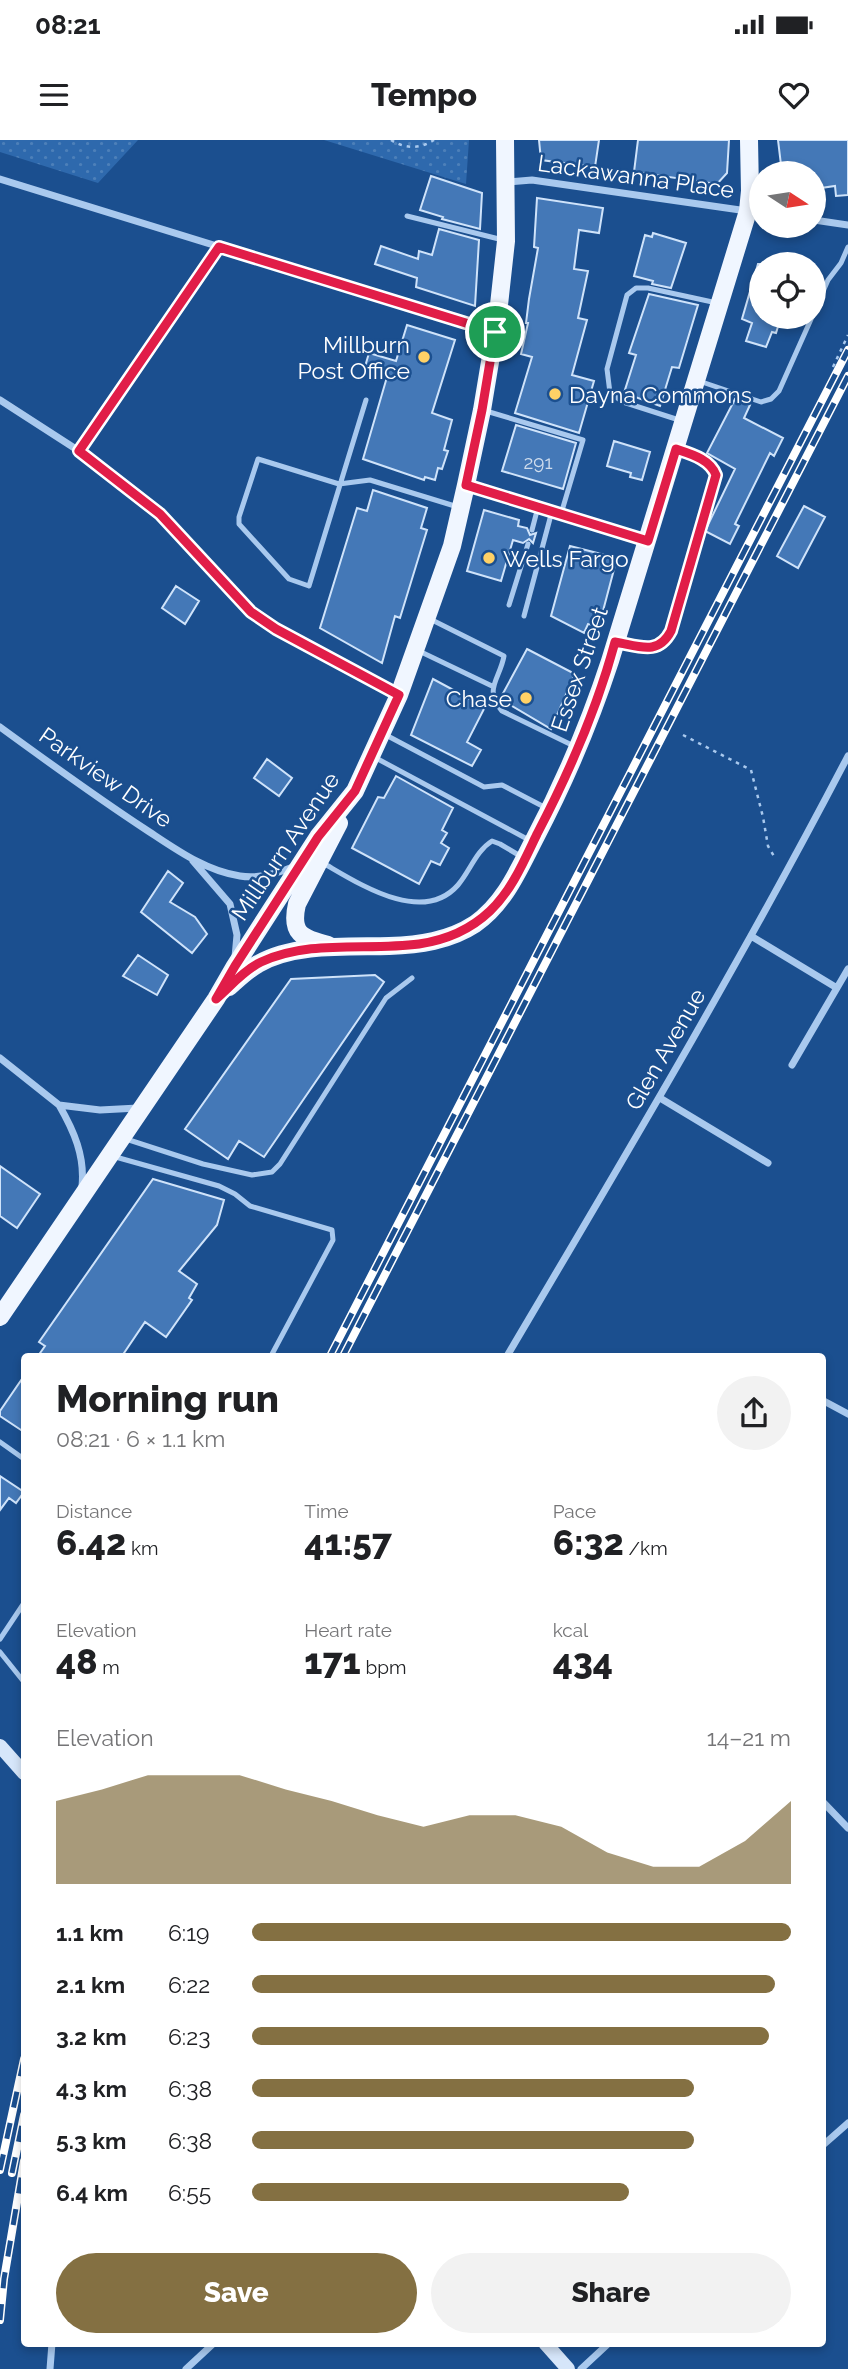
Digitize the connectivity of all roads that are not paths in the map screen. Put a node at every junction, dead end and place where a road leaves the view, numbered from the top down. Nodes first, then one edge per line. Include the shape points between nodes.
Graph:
1 (505, 140) edge
2 (749, 140) edge
3 (749, 161) edge
4 (0, 179) edge
5 (506, 182) junction
6 (749, 211) edge
7 (407, 216) dead end
8 (826, 222) edge
9 (848, 225) edge
10 (749, 228) edge
11 (506, 241) junction
12 (219, 247) junction
13 (848, 247) edge
14 (826, 285) edge
15 (720, 304) junction
16 (806, 329) edge
17 (495, 332) junction
18 (697, 380) junction
19 (0, 400) edge
20 (366, 400) dead end
21 (482, 410) junction
22 (684, 421) junction
23 (676, 449) junction
24 (79, 451) junction
25 (339, 484) junction
26 (466, 485) junction
27 (538, 507) junction
28 (461, 508) junction
29 (552, 511) junction
30 (561, 514) junction
31 (532, 530) dead end
32 (648, 541) junction
33 (528, 544) dead end
34 (509, 606) dead end
35 (524, 616) dead end
36 (428, 617) junction
37 (615, 642) junction
38 (416, 650) junction
39 (492, 686) junction
40 (399, 695) junction
41 (0, 727) edge
42 (382, 733) junction
43 (578, 748) junction
44 (371, 756) junction
45 (848, 756) edge
46 (355, 791) junction
47 (550, 810) junction
48 (529, 850) junction
49 (190, 858) junction
50 (320, 861) junction
51 (300, 864) junction
52 (751, 936) junction
53 (334, 947) junction
54 (235, 966) junction
55 (848, 969) edge
56 (412, 978) dead end
57 (837, 988) junction
58 (216, 999) junction
59 (0, 1058) edge
60 (792, 1065) dead end
61 (660, 1098) junction
62 (59, 1105) junction
63 (142, 1108) junction
64 (121, 1138) junction
65 (109, 1156) junction
66 (768, 1163) dead end
67 (82, 1195) junction
68 (3, 1309) edge
69 (273, 1353) edge
70 (509, 1353) edge
71 (826, 1402) edge
72 (848, 1414) edge
73 (0, 1442) edge
74 (21, 1457) edge
75 (21, 1608) edge
76 (0, 1639) edge
77 (0, 1652) edge
78 (21, 1678) edge
79 (0, 1746) edge
80 (21, 1770) edge
81 (826, 1805) edge
82 (848, 1828) edge
83 (848, 2123) edge
84 (826, 2142) edge
85 (52, 2347) edge
86 (210, 2347) edge
87 (549, 2347) edge
88 (605, 2347) edge
89 (50, 2369) edge
90 (187, 2369) edge
91 (568, 2369) edge
92 (581, 2369) edge

1 - 5 main road, Millburn Avenue
2 - 3 main road, Essex Street
4 - 12 street
5 - 6 street, Lackawanna Place via 532,180
5 - 11 main road, Millburn Avenue
7 - 11 lane
8 - 9 street
10 - 15 main road, Essex Street
11 - 17 main road, Millburn Avenue
12 - 17 street
12 - 24 street
13 - 14 lane
15 - 18 main road, Essex Street
15 - 22 lane via 648,288 636,288 626,295 607,369 610,393 623,402
16 - 18 lane via 779,391 771,399 761,402
17 - 21 main road, Millburn Avenue
18 - 22 main road, Essex Street
19 - 24 street
20 - 25 lane
21 - 26 main road, Millburn Avenue
21 - 30 lane via 583,440
22 - 23 main road, Essex Street
23 - 32 main road, Essex Street
23 - 37 lane via 703,460 716,475 671,631 657,647
24 - 40 street via 160,514 251,612
25 - 25 lane via 258,458 239,524 289,579 309,586
25 - 28 lane via 370,480
26 - 27 street
26 - 28 main road, Millburn Avenue
27 - 29 street
27 - 31 lane
28 - 36 main road, Millburn Avenue
29 - 30 street
29 - 35 lane
30 - 32 street
32 - 37 main road, Essex Street
33 - 34 lane
36 - 38 main road, Millburn Avenue
36 - 39 lane via 503,656
37 - 43 main road, Essex Street
38 - 39 lane
38 - 40 main road, Millburn Avenue
39 - 43 lane via 495,703 502,711
40 - 42 main road, Millburn Avenue
41 - 49 street, Parkview Drive
42 - 44 main road, Millburn Avenue
42 - 47 lane via 484,787 502,785
43 - 47 main road, Essex Street
44 - 46 main road, Millburn Avenue
44 - 48 lane
45 - 52 street, Glen Avenue
46 - 50 main road
46 - 51 main road, Millburn Avenue
47 - 48 main road, Essex Street
48 - 50 lane via 492,841 457,886 424,902 400,901 373,891
48 - 53 main road, Essex Street via 512,884 492,909 449,937 417,944
49 - 51 street, Parkview Drive via 242,877 280,873
49 - 54 street, Parkview Drive via 230,904 237,935
50 - 53 main road via 293,918 299,933
51 - 54 main road, Millburn Avenue
52 - 57 street
52 - 61 street, Glen Avenue
53 - 58 main road, Essex Street via 259,963
54 - 58 main road, Millburn Avenue
55 - 57 street
56 - 64 lane via 386,998 272,1172 252,1175 203,1164
57 - 60 street
58 - 63 main road, Millburn Avenue
59 - 62 street
61 - 66 street
61 - 70 street, Glen Avenue
62 - 63 street via 100,1110
62 - 67 street via 82,1159
63 - 64 main road, Millburn Avenue
64 - 65 main road, Millburn Avenue
65 - 67 main road, Millburn Avenue
65 - 69 lane via 219,1186 250,1206 332,1230 333,1240
67 - 68 main road, Millburn Avenue
71 - 72 street
73 - 74 lane
75 - 76 lane
77 - 78 lane
79 - 80 main road
81 - 82 street
83 - 84 street
85 - 89 street
86 - 90 street
87 - 91 main road
88 - 92 street

